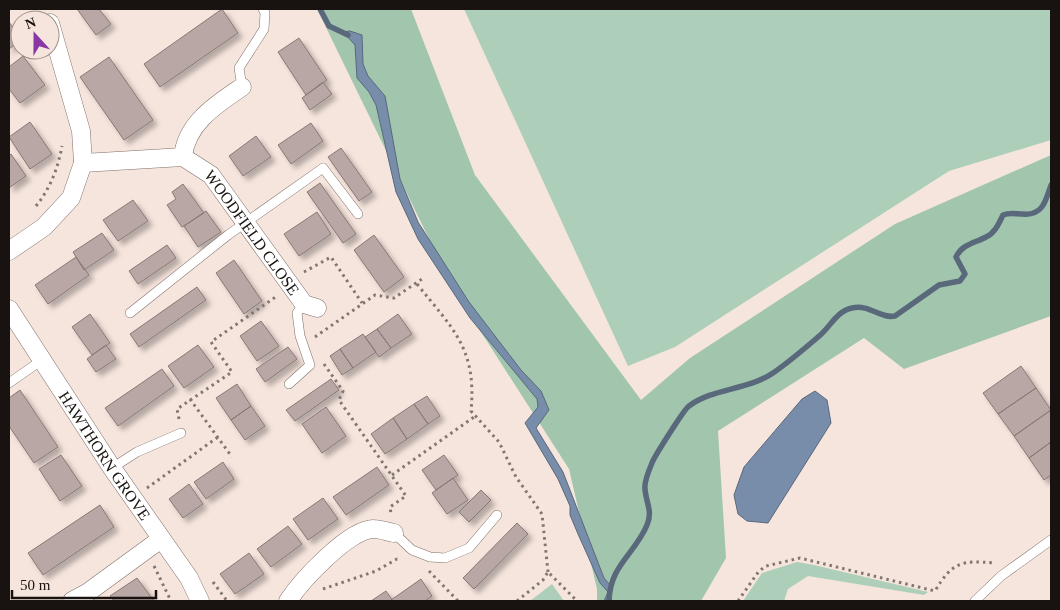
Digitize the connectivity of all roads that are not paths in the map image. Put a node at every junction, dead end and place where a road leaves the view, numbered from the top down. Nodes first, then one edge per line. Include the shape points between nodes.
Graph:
1 (263, 9) edge
2 (60, 59) edge
3 (242, 87) joint
4 (183, 157) junction
5 (83, 163) junction
6 (358, 214) dead end
7 (247, 222) junction
8 (9, 251) edge
9 (311, 306) joint
10 (9, 309) edge
11 (130, 313) dead end
12 (42, 360) junction
13 (9, 383) edge
14 (289, 384) dead end
15 (181, 433) road end
16 (112, 468) junction
17 (497, 515) dead end
18 (394, 533) joint
19 (162, 539) junction
20 (1051, 540) edge
21 (72, 601) edge
22 (200, 601) edge
23 (288, 601) edge
24 (975, 601) edge

1 - 3 lane via 264,29 239,68
2 - 5 street via 81,131
3 - 4 street via 204,113 184,147
4 - 5 street
4 - 7 street, WOODFIELD CLOSE via 211,175
5 - 8 street via 71,198 44,227
6 - 7 lane via 324,168
7 - 9 street, WOODFIELD CLOSE via 291,285
7 - 11 lane
9 - 14 lane via 297,313 300,336 310,365
10 - 12 street, HAWTHORN GROVE
12 - 13 lane
12 - 16 street, HAWTHORN GROVE
15 - 16 lane via 136,452
16 - 19 street, HAWTHORN GROVE
17 - 18 lane via 469,548 445,558 430,557 412,550
18 - 23 street via 373,528 357,534 298,586
19 - 21 street
19 - 22 street, HAWTHORN GROVE via 189,578
20 - 24 lane via 1001,576

